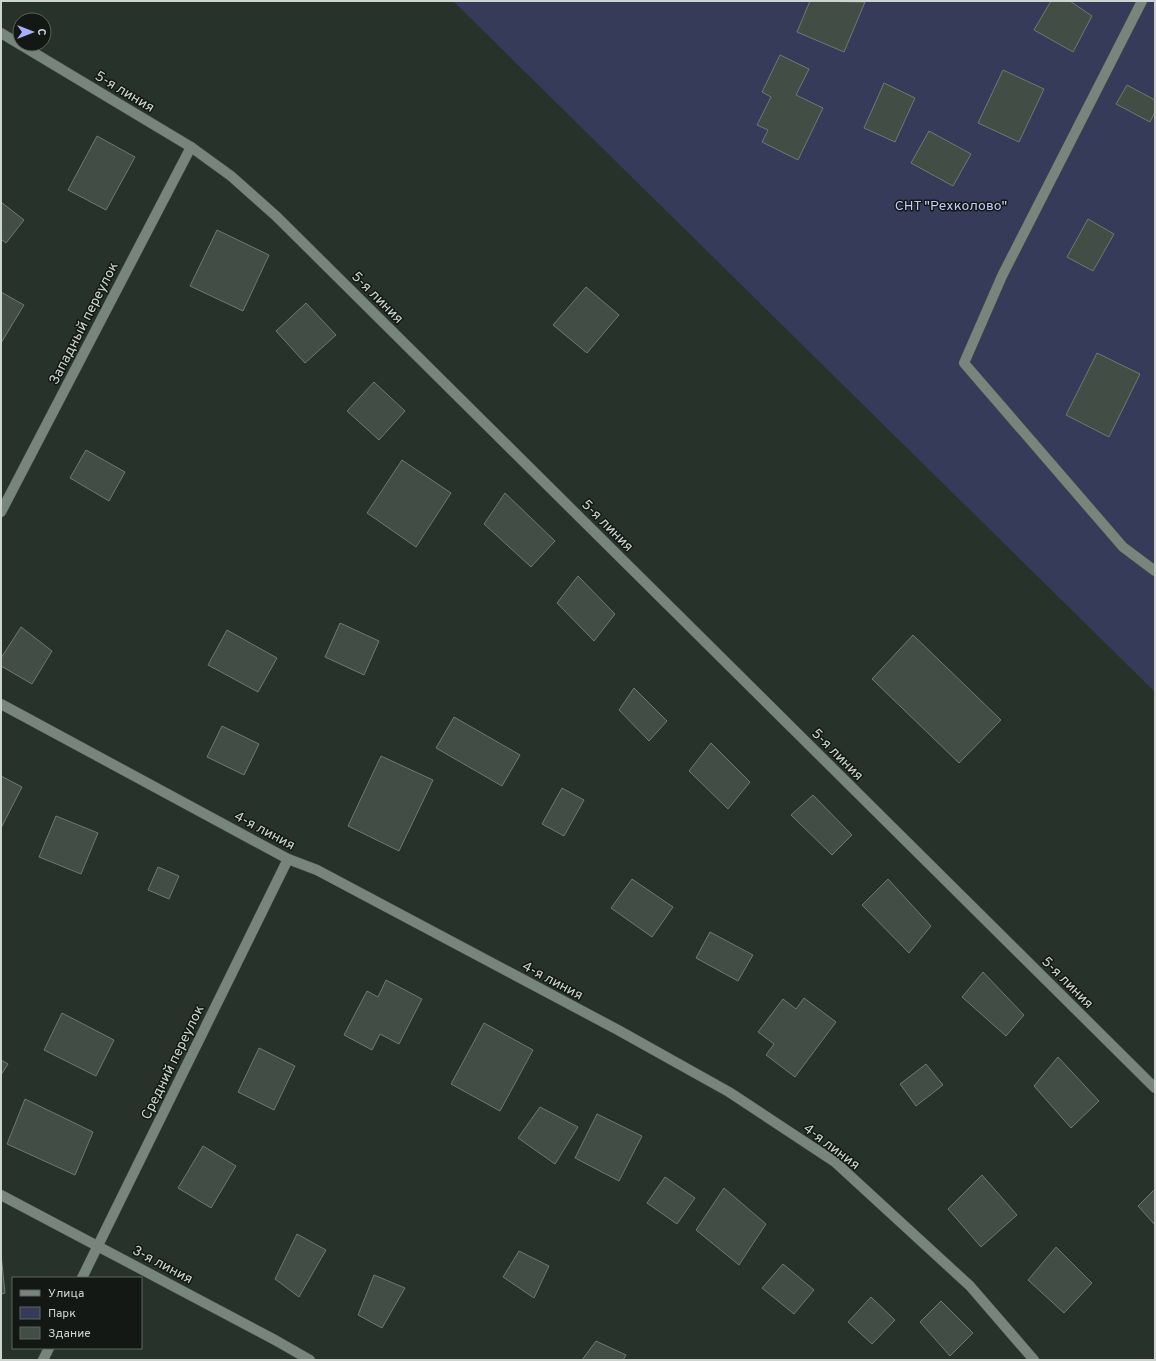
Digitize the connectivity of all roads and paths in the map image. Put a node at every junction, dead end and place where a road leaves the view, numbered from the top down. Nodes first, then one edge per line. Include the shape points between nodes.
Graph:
1 (1142, 1) edge
2 (1, 33) edge
3 (191, 147) junction
4 (1, 512) edge
5 (1155, 571) edge
6 (1, 704) edge
7 (288, 859) junction
8 (1155, 1088) edge
9 (1, 1195) edge
10 (97, 1246) junction
11 (82, 1277) edge
12 (48, 1349) edge
13 (43, 1360) edge
14 (310, 1360) edge
15 (1034, 1360) edge

1 - 5 street via 1002,276 964,363 1123,546
2 - 3 street, 5-я линия
3 - 4 street, Западный переулок
3 - 8 street, 5-я линия via 231,176 276,216
6 - 7 street, 4-я линия
7 - 10 street, Средний переулок
7 - 15 street, 4-я линия via 317,870 625,1034 729,1092 835,1162 970,1286
9 - 10 street, 3-я линия
10 - 11 street, Средний переулок
10 - 14 street, 3-я линия
12 - 13 street

